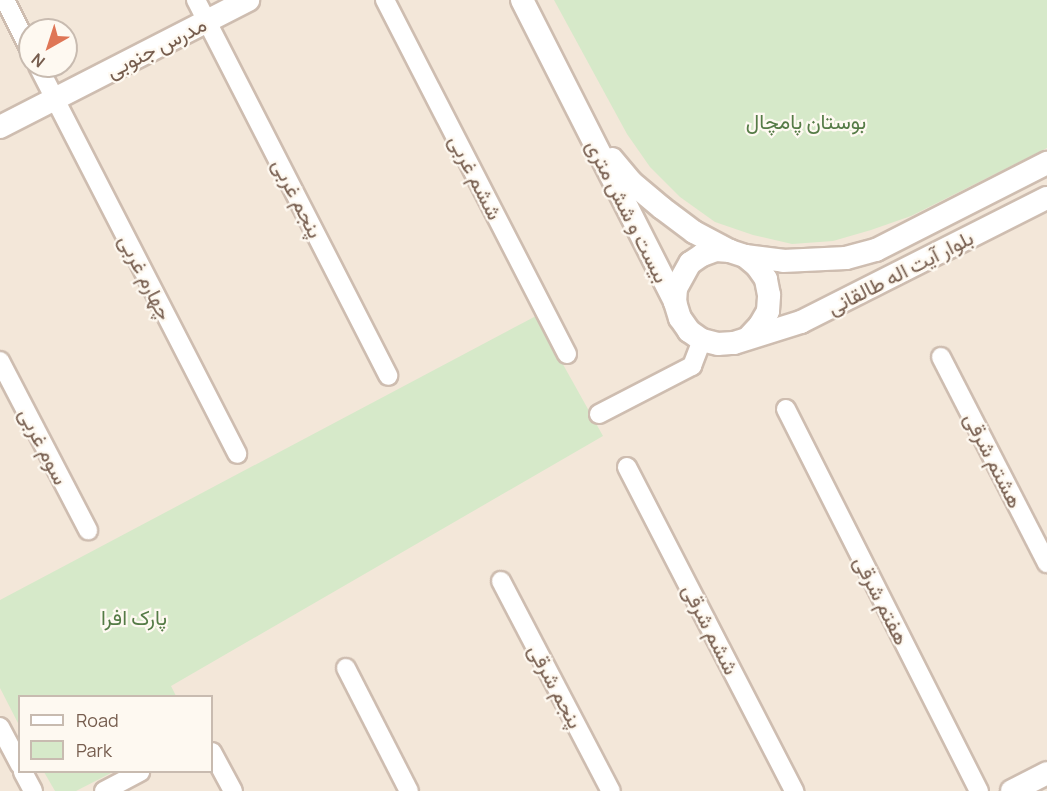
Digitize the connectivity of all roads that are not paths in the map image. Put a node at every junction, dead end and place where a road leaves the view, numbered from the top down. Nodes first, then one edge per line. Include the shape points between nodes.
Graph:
1 (5, 0) edge
2 (196, 0) edge
3 (248, 0) edge
4 (385, 0) edge
5 (522, 0) edge
6 (207, 21) junction
7 (18, 26) edge
8 (44, 78) edge
9 (55, 99) junction
10 (582, 120) junction
11 (0, 127) edge
12 (1047, 163) edge
13 (1047, 198) edge
14 (737, 253) junction
15 (675, 302) junction
16 (749, 337) junction
17 (702, 340) junction
18 (567, 354) dead end
19 (941, 357) dead end
20 (0, 361) edge
21 (388, 376) dead end
22 (786, 409) dead end
23 (599, 414) dead end
24 (237, 454) dead end
25 (627, 467) dead end
26 (88, 530) dead end
27 (1047, 563) edge
28 (501, 581) dead end
29 (346, 668) dead end
30 (0, 727) edge
31 (213, 754) edge
32 (18, 761) edge
33 (24, 773) edge
34 (136, 773) edge
35 (1047, 773) edge
36 (33, 791) edge
37 (104, 791) edge
38 (233, 791) edge
39 (409, 791) edge
40 (611, 791) edge
41 (794, 791) edge
42 (979, 791) edge
43 (1012, 791) edge

1 - 7 street
2 - 6 street, پنجم غربی
3 - 6 street, مدرس جنوبی
4 - 18 street, ششم غربی
5 - 10 street, بیست و شش متری
6 - 9 street, مدرس جنوبی
6 - 21 street, پنجم غربی
8 - 9 street, چهارم غربی
9 - 11 street, مدرس جنوبی
9 - 24 street, چهارم غربی
10 - 14 street, بیست و شش متری via 631,182 694,232
10 - 15 street, بیست و شش متری
12 - 14 street, بلوار آیت اله طالقانی via 876,250 846,258 783,261
13 - 16 street, بلوار آیت اله طالقانی via 801,322
14 - 15 street via 716,250 690,263 676,288
14 - 16 street via 757,266 766,279 769,295 768,311
15 - 17 street via 689,331
16 - 17 street via 734,343
17 - 23 street via 692,366
19 - 27 street, هشتم شرقی
20 - 26 street, سوم غربی
22 - 42 street, هفتم شرقی
25 - 41 street, ششم شرقی
28 - 40 street, پنجم شرقی
29 - 39 street
30 - 32 street
31 - 38 street
33 - 36 street
34 - 37 street
35 - 43 street

